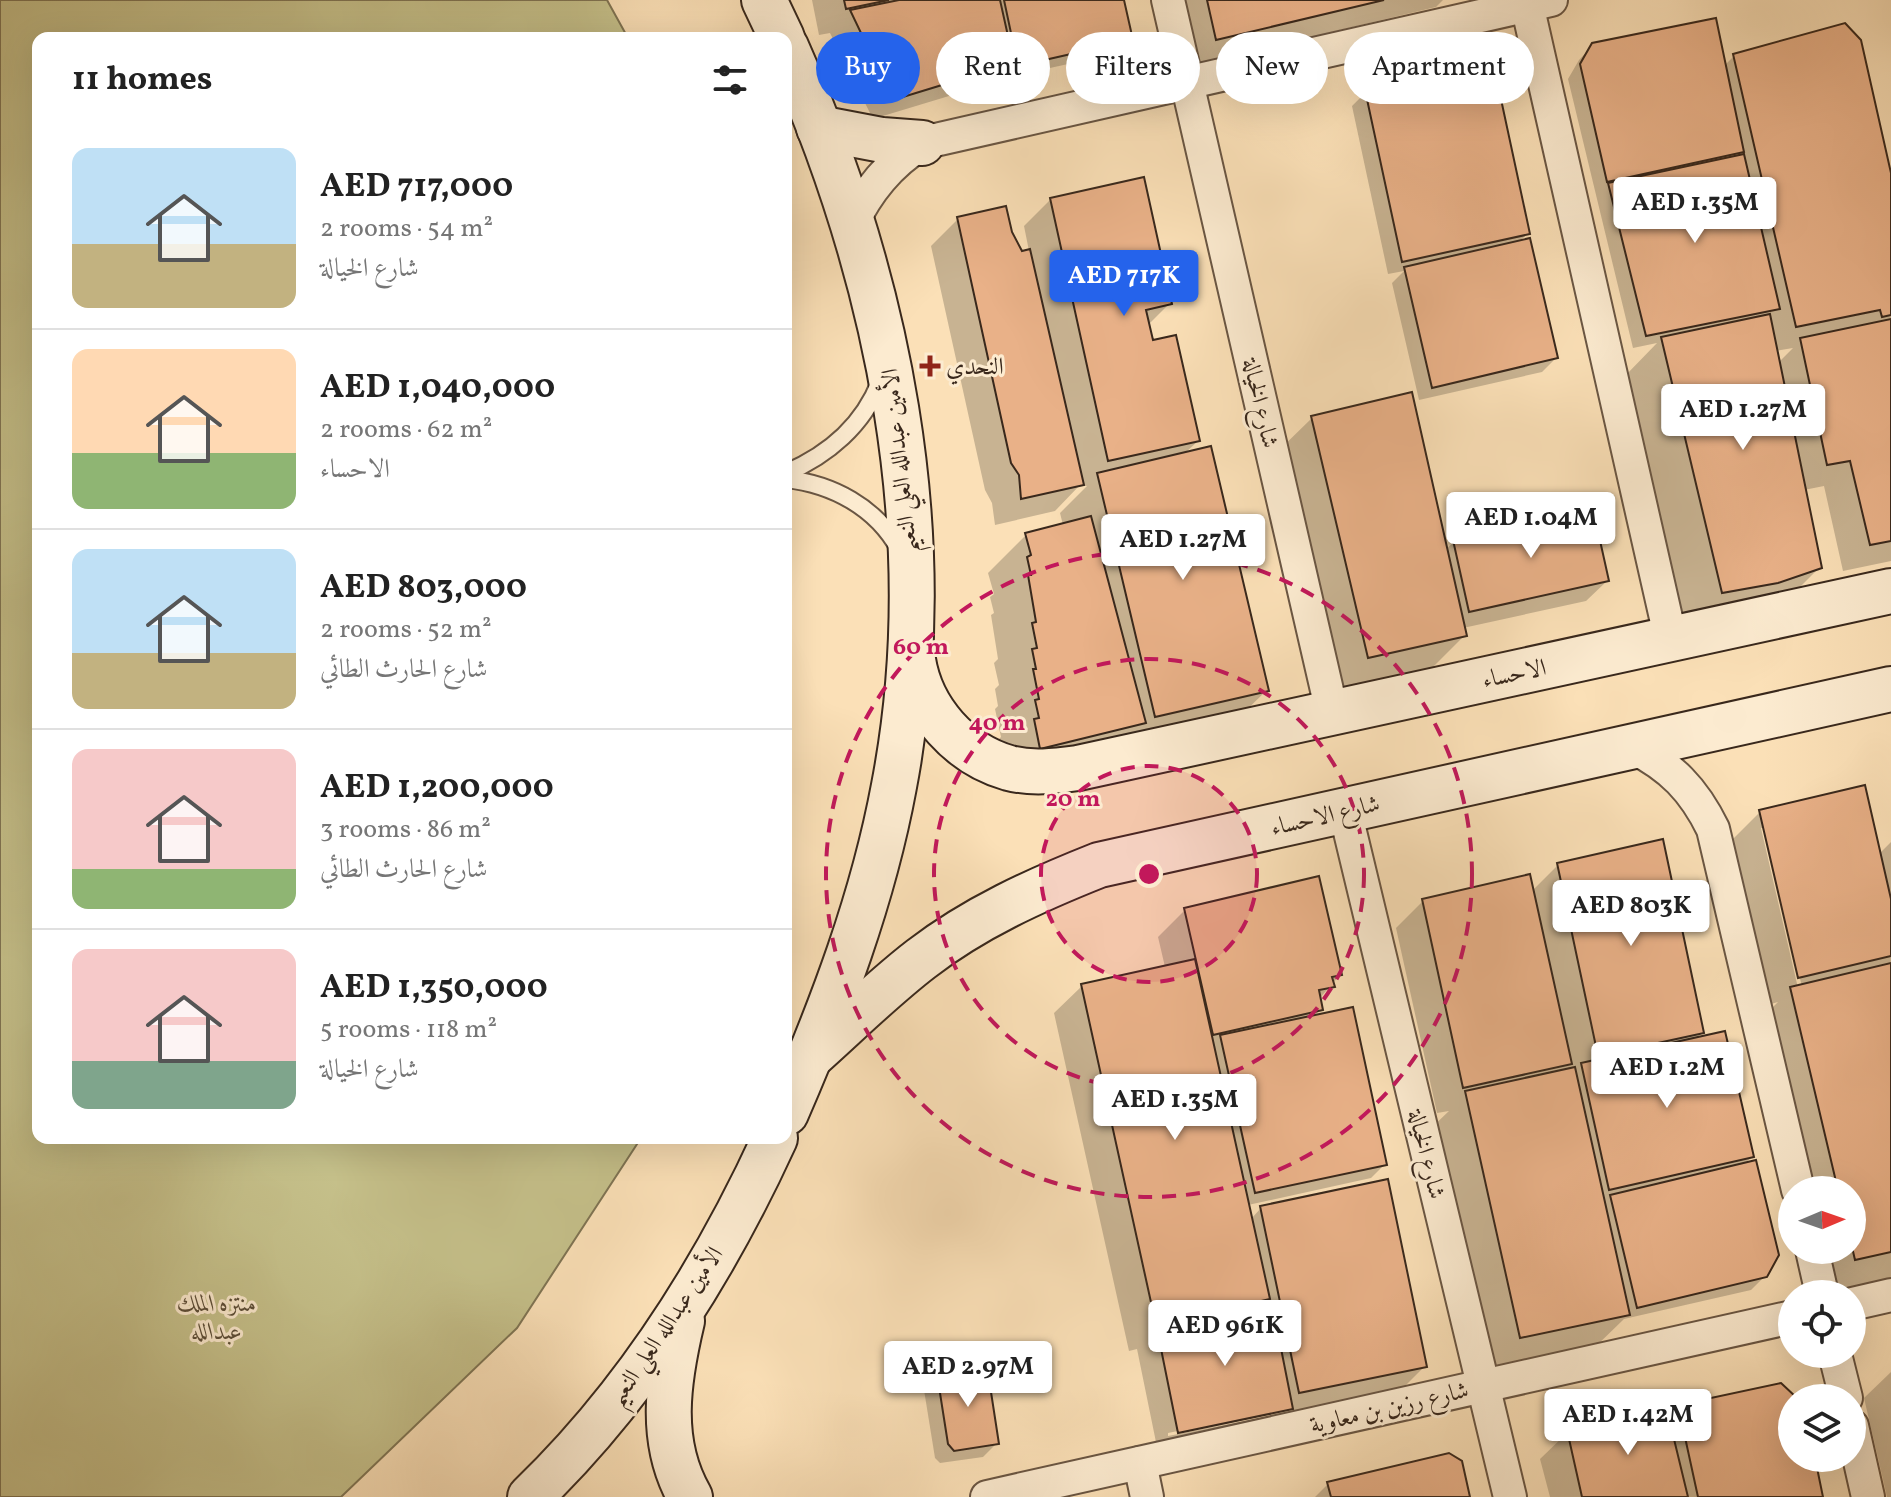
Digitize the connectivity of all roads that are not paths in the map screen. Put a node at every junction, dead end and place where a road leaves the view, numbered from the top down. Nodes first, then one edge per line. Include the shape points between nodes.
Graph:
1 (764, 0) edge
2 (1168, 0) edge
3 (1535, 2) edge
4 (779, 32) edge
5 (1176, 32) edge
6 (792, 62) edge
7 (1200, 78) edge
8 (1089, 104) edge
9 (1192, 104) edge
10 (819, 128) junction
11 (922, 143) junction
12 (851, 225) junction
13 (888, 361) junction
14 (792, 472) edge
15 (792, 478) edge
16 (911, 572) junction
17 (1891, 591) edge
18 (1671, 640) junction
19 (911, 642) junction
20 (1891, 689) edge
21 (1332, 712) junction
22 (1632, 747) junction
23 (1345, 811) junction
24 (811, 1056) junction
25 (792, 1099) edge
26 (772, 1144) edge
27 (1795, 1176) edge
28 (1891, 1295) edge
29 (1866, 1301) edge
30 (685, 1305) junction
31 (1778, 1320) edge
32 (1483, 1386) junction
33 (1140, 1463) junction
34 (1862, 1472) edge
35 (530, 1497) edge
36 (690, 1497) edge
37 (987, 1497) edge
38 (1147, 1497) edge
39 (1510, 1497) edge
40 (1868, 1497) edge

1 - 4 main road
2 - 5 street, شارع الخيالة
3 - 7 street
3 - 18 street
6 - 10 main road, الأمين عبدالله العلي النعيم
8 - 11 street
9 - 21 street, شارع الخيالة
10 - 11 main road
10 - 12 main road, الأمين عبدالله العلي النعيم
11 - 12 street via 887,169
12 - 13 main road, الأمين عبدالله العلي النعيم
13 - 14 lane via 858,421 834,445
13 - 16 main road, الأمين عبدالله العلي النعيم via 906,473
15 - 16 lane via 843,494 872,514 895,541
16 - 19 main road, الأمين عبدالله العلي النعيم
17 - 18 main road, الاحساء
18 - 21 main road, الاحساء
19 - 21 main road, الاحساء via 916,676 930,707 951,734 978,755 1010,768 1078,768
19 - 24 main road, الأمين عبدالله العلي النعيم via 895,784 879,855
20 - 22 main road, شارع الاحساء
22 - 23 main road, شارع الاحساء
22 - 27 street via 1663,764 1703,807 1720,852
23 - 24 main road, شارع الاحساء via 1099,865 1053,883 923,957
23 - 32 street, شارع الخيالة
24 - 25 main road, الأمين عبدالله العلي النعيم
26 - 30 main road, الأمين عبدالله العلي النعيم
28 - 29 street
30 - 35 main road, الأمين عبدالله العلي النعيم via 591,1431
30 - 36 main road via 669,1383 668,1420 674,1457
31 - 32 street, شارع رزين بن معاوية
32 - 33 street, شارع رزين بن معاوية
32 - 39 street, شارع الخيالة
33 - 37 street, شارع رزين بن معاوية
33 - 38 street
34 - 40 street

